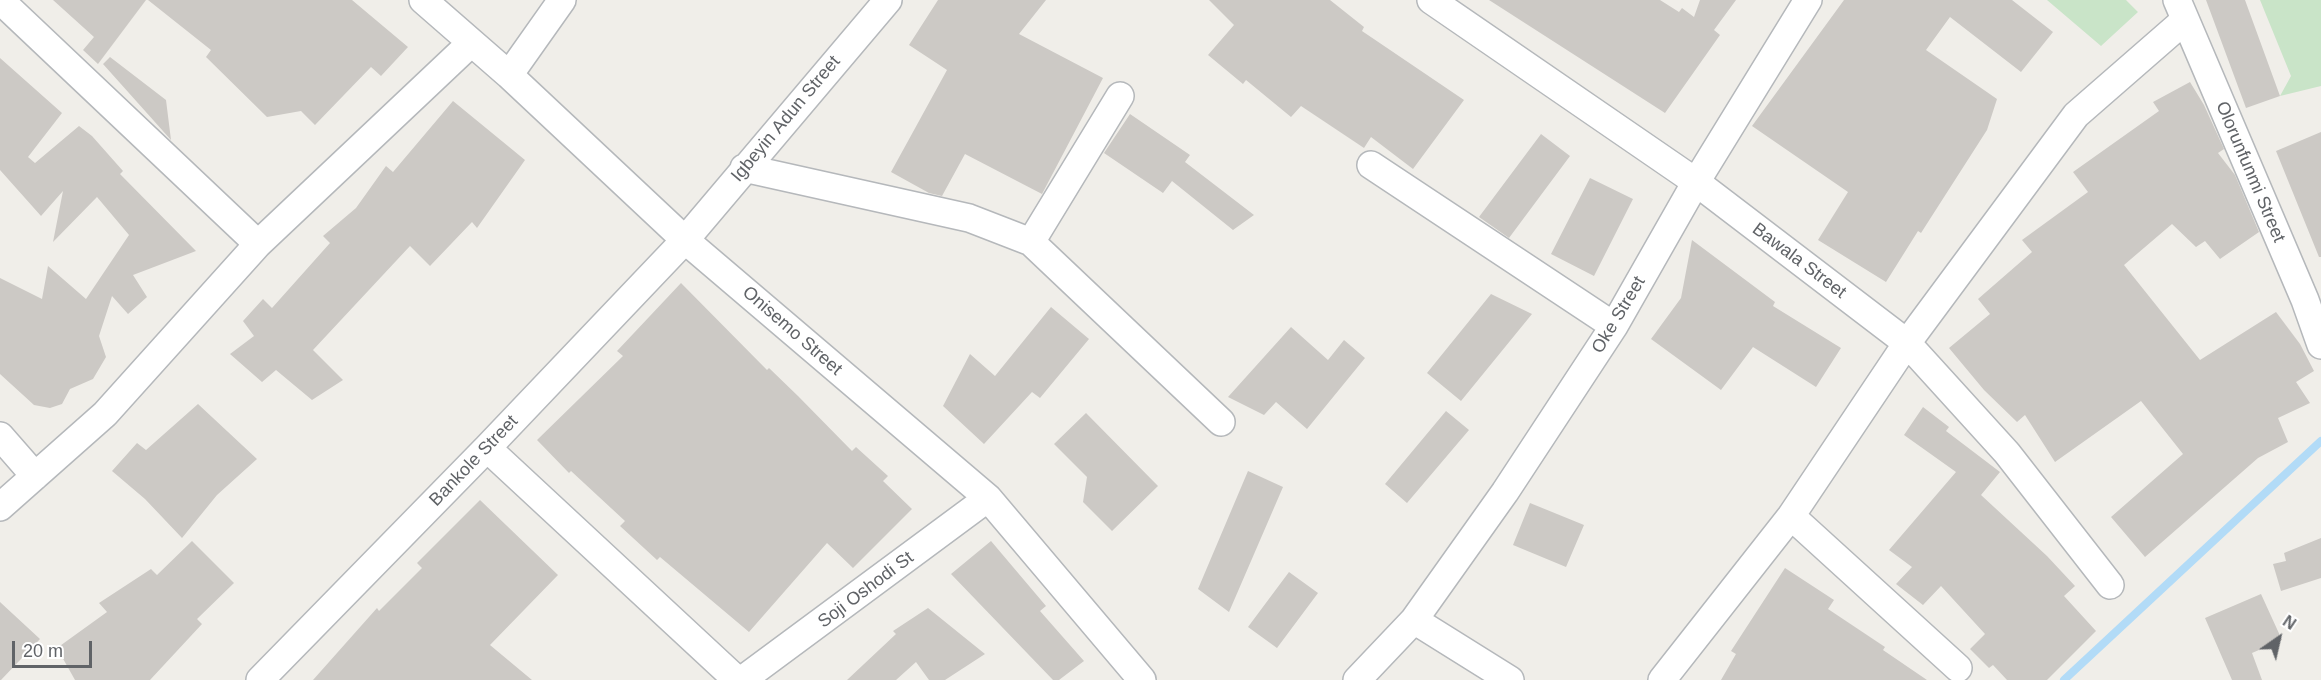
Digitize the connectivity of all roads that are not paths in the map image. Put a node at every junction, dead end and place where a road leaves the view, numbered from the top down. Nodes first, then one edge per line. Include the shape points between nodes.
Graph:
1 (0, 0) edge
2 (423, 0) edge
3 (562, 0) edge
4 (888, 0) edge
5 (1808, 0) edge
6 (1436, 2) edge
7 (2181, 10) edge
8 (471, 43) junction
9 (509, 75) junction
10 (1120, 96) dead end
11 (1371, 165) dead end
12 (744, 168) junction
13 (1696, 182) junction
14 (685, 240) junction
15 (1031, 242) junction
16 (258, 244) junction
17 (2313, 297) edge
18 (1614, 326) junction
19 (1907, 343) junction
20 (2321, 345) edge
21 (1221, 422) dead end
22 (0, 435) edge
23 (487, 448) junction
24 (35, 476) junction
25 (988, 498) junction
26 (0, 507) edge
27 (1791, 516) junction
28 (2110, 585) dead end
29 (1414, 620) junction
30 (1958, 668) dead end
31 (260, 680) edge
32 (737, 680) edge
33 (742, 680) edge
34 (1142, 680) edge
35 (1357, 680) edge
36 (1510, 680) edge
37 (1662, 680) edge

1 - 16 street
2 - 8 street, Onisemo Street
3 - 9 street
4 - 12 street, Igbeyin Adun Street
5 - 13 street, Oke Street
6 - 13 street, Bawala Street
7 - 17 street, Olorunfunmi Street
7 - 19 street via 2076,115
8 - 9 street, Onisemo Street
8 - 16 street
9 - 14 street, Onisemo Street
10 - 15 street
11 - 18 street
12 - 14 street, Igbeyin Adun Street
12 - 15 street via 969,218
13 - 18 street, Oke Street
13 - 19 street, Bawala Street
14 - 23 street, Bankole Street
14 - 25 street, Onisemo Street
15 - 21 street
16 - 24 street via 105,414
17 - 20 street, Olorunfunmi Street
18 - 29 street, Oke Street via 1505,492
19 - 27 street
19 - 28 street, Bawala Street via 2007,453
22 - 24 street
23 - 31 street, Bankole Street
23 - 32 street
24 - 26 street
25 - 33 street, Soji Oshodi St
25 - 34 street, Onisemo Street
27 - 30 street
27 - 37 street
29 - 35 street, Oke Street
29 - 36 street

